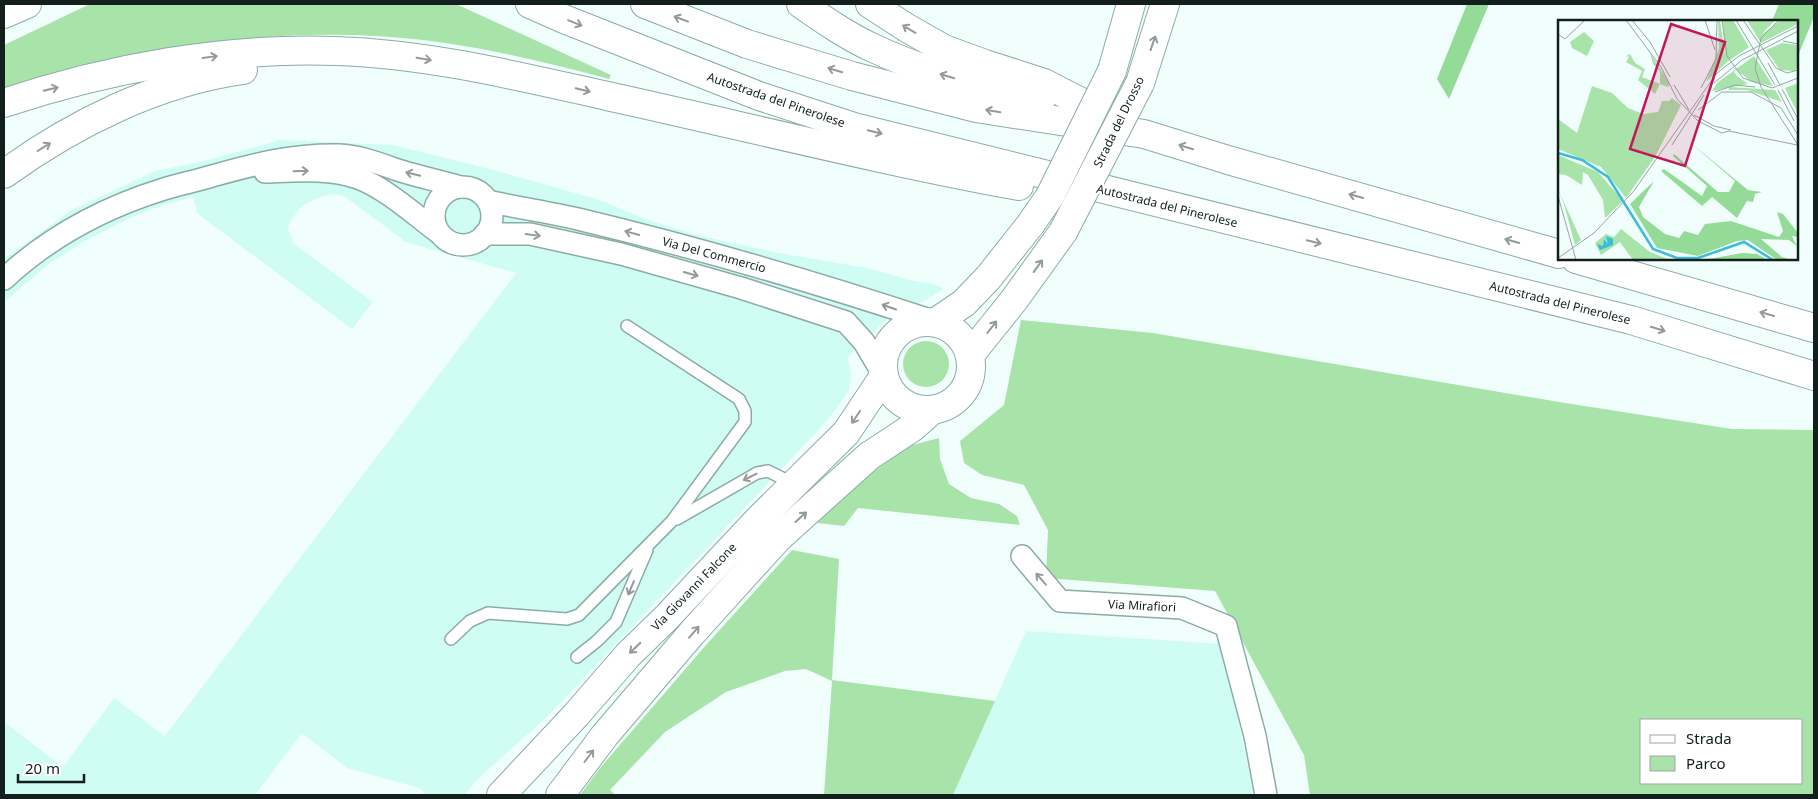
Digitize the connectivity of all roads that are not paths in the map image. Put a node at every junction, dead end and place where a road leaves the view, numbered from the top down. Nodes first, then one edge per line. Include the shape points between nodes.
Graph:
1 (27, 4) edge
2 (530, 4) edge
3 (645, 4) edge
4 (801, 4) edge
5 (870, 4) edge
6 (1130, 4) edge
7 (1165, 4) edge
8 (4, 14) edge
9 (381, 54) junction
10 (4, 103) edge
11 (1144, 134) junction
12 (4, 174) edge
13 (200, 180) junction
14 (460, 186) junction
15 (488, 201) junction
16 (1266, 230) junction
17 (438, 232) junction
18 (485, 234) junction
19 (1558, 254) edge
20 (1579, 260) edge
21 (4, 279) edge
22 (936, 322) junction
23 (627, 326) dead end
24 (1814, 328) edge
25 (970, 355) junction
26 (884, 376) junction
27 (1814, 376) edge
28 (932, 410) junction
29 (794, 484) junction
30 (672, 521) junction
31 (650, 543) junction
32 (1022, 556) dead end
33 (451, 639) dead end
34 (577, 657) dead end
35 (502, 795) edge
36 (560, 795) edge
37 (1266, 795) edge

1 - 8 main road
2 -> 16 main road, Autostrada del Pinerolese via 758,96 854,127
11 -> 3 main road via 976,108 872,81 747,44
11 -> 4 main road via 910,64 844,33
11 -> 5 main road via 1044,83 944,49
6 - 22 main road, bridge via 1112,71 1050,196 988,278 964,303
25 -> 7 main road, Strada del Drosso, bridge via 1063,232 1140,83
10 -> 9 main road via 103,76 216,56 299,50
12 -> 9 main road via 47,145 98,118 188,82 266,66
9 -> 16 main road via 501,72 874,157
19 -> 11 main road
14 -> 13 street via 378,162 341,156 294,156 269,160
13 -> 17 street via 266,172 341,174 358,178 390,197
13 - 21 street via 156,192 103,213 38,249
14 - 15 street via 479,192
14 - 17 street via 442,195 436,204 434,223
15 - 18 street via 492,212 490,228
22 -> 15 street, Via Del Commercio via 748,264 583,221
16 -> 27 main road, Autostrada del Pinerolese via 1631,320
17 - 18 street via 459,245 477,241
18 -> 26 street, Via Del Commercio via 530,234 621,254 750,290 846,322 864,342
24 -> 20 main road
22 - 25 main road via 958,334
22 - 26 main road, Via Giovanni Falcone via 922,322 897,333 888,344 883,360
23 - 30 lane via 739,399 745,412 745,422
25 - 28 main road via 972,366 966,388 950,404
26 - 28 main road via 901,402 921,410
26 -> 29 main road, Via Giovanni Falcone via 846,433
36 -> 28 main road via 692,633 778,538 869,456 913,427
29 -> 30 lane via 768,471 757,473
29 -> 35 main road, Via Giovanni Falcone via 628,655
30 - 31 lane
31 - 33 lane via 579,614 567,619 488,613 470,620
31 -> 34 lane via 616,622
37 -> 32 street, Via Mirafiori via 1255,736 1226,626 1182,608 1060,601

